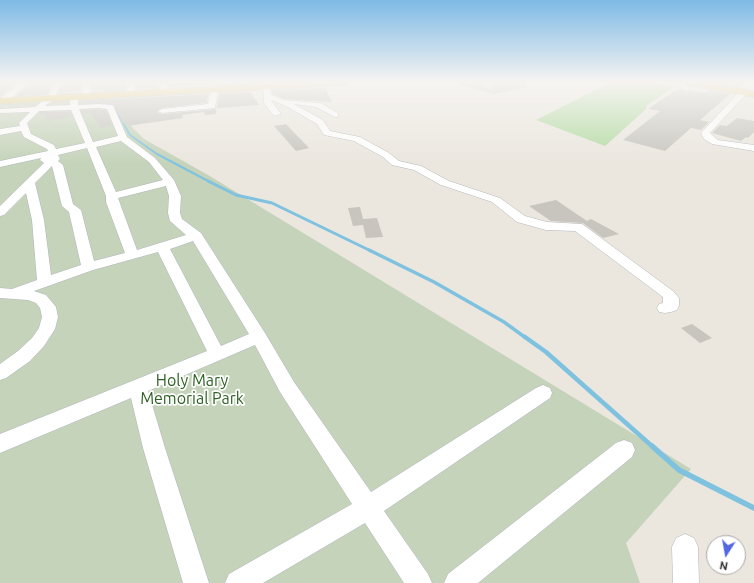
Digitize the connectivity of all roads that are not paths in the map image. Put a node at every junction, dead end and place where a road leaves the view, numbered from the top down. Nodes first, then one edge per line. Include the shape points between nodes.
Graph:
1 (33, 109) edge
2 (46, 109) edge
3 (81, 109) edge
4 (111, 109) edge
5 (180, 109) edge
6 (273, 109) edge
7 (295, 109) edge
8 (325, 109) edge
9 (728, 109) edge
10 (0, 111) edge
11 (162, 111) dead end
12 (277, 114) dead end
13 (26, 115) junction
14 (335, 115) dead end
15 (20, 129) junction
16 (0, 132) edge
17 (123, 138) junction
18 (91, 144) junction
19 (754, 148) edge
20 (50, 157) junction
21 (0, 164) edge
22 (170, 182) junction
23 (30, 183) junction
24 (112, 196) junction
25 (0, 201) edge
26 (0, 212) edge
27 (196, 236) junction
28 (162, 246) junction
29 (132, 254) junction
30 (88, 267) junction
31 (44, 282) junction
32 (7, 293) edge
33 (665, 308) dead end
34 (258, 337) junction
35 (217, 354) junction
36 (2, 373) edge
37 (138, 386) junction
38 (543, 393) dead end
39 (0, 444) edge
40 (624, 450) dead end
41 (368, 508) junction
42 (685, 547) dead end
43 (196, 583) edge
44 (238, 583) edge
45 (419, 583) edge
46 (457, 583) edge
47 (686, 583) edge

1 - 13 street
2 - 13 street
3 - 18 street
4 - 17 street
5 - 11 street
6 - 12 street
7 - 33 street via 320,122 328,136 357,139 396,162 417,168 445,183 496,200 521,219 546,226 578,227 668,294 672,306
8 - 14 street
9 - 19 street via 705,133 707,137 715,142
10 - 13 street
13 - 15 street via 17,124
15 - 16 street
15 - 20 street via 18,137 27,139
17 - 18 street
17 - 22 street via 152,160
18 - 20 street
18 - 24 street
20 - 21 street
20 - 23 street
20 - 25 street
20 - 30 street via 58,165 68,206 75,210
22 - 24 street
22 - 27 street via 175,196 176,221
23 - 26 street
23 - 31 street via 38,220
24 - 29 street
27 - 28 street
27 - 34 street
28 - 29 street
28 - 35 street
29 - 30 street
30 - 31 street
31 - 32 street
32 - 36 street via 30,295 41,299 48,307 50,317 47,329 38,342
34 - 35 street
34 - 41 street via 287,387
35 - 37 street
37 - 39 street
37 - 43 street via 154,448
38 - 41 street
40 - 46 street
41 - 44 street
41 - 45 street
42 - 47 street

